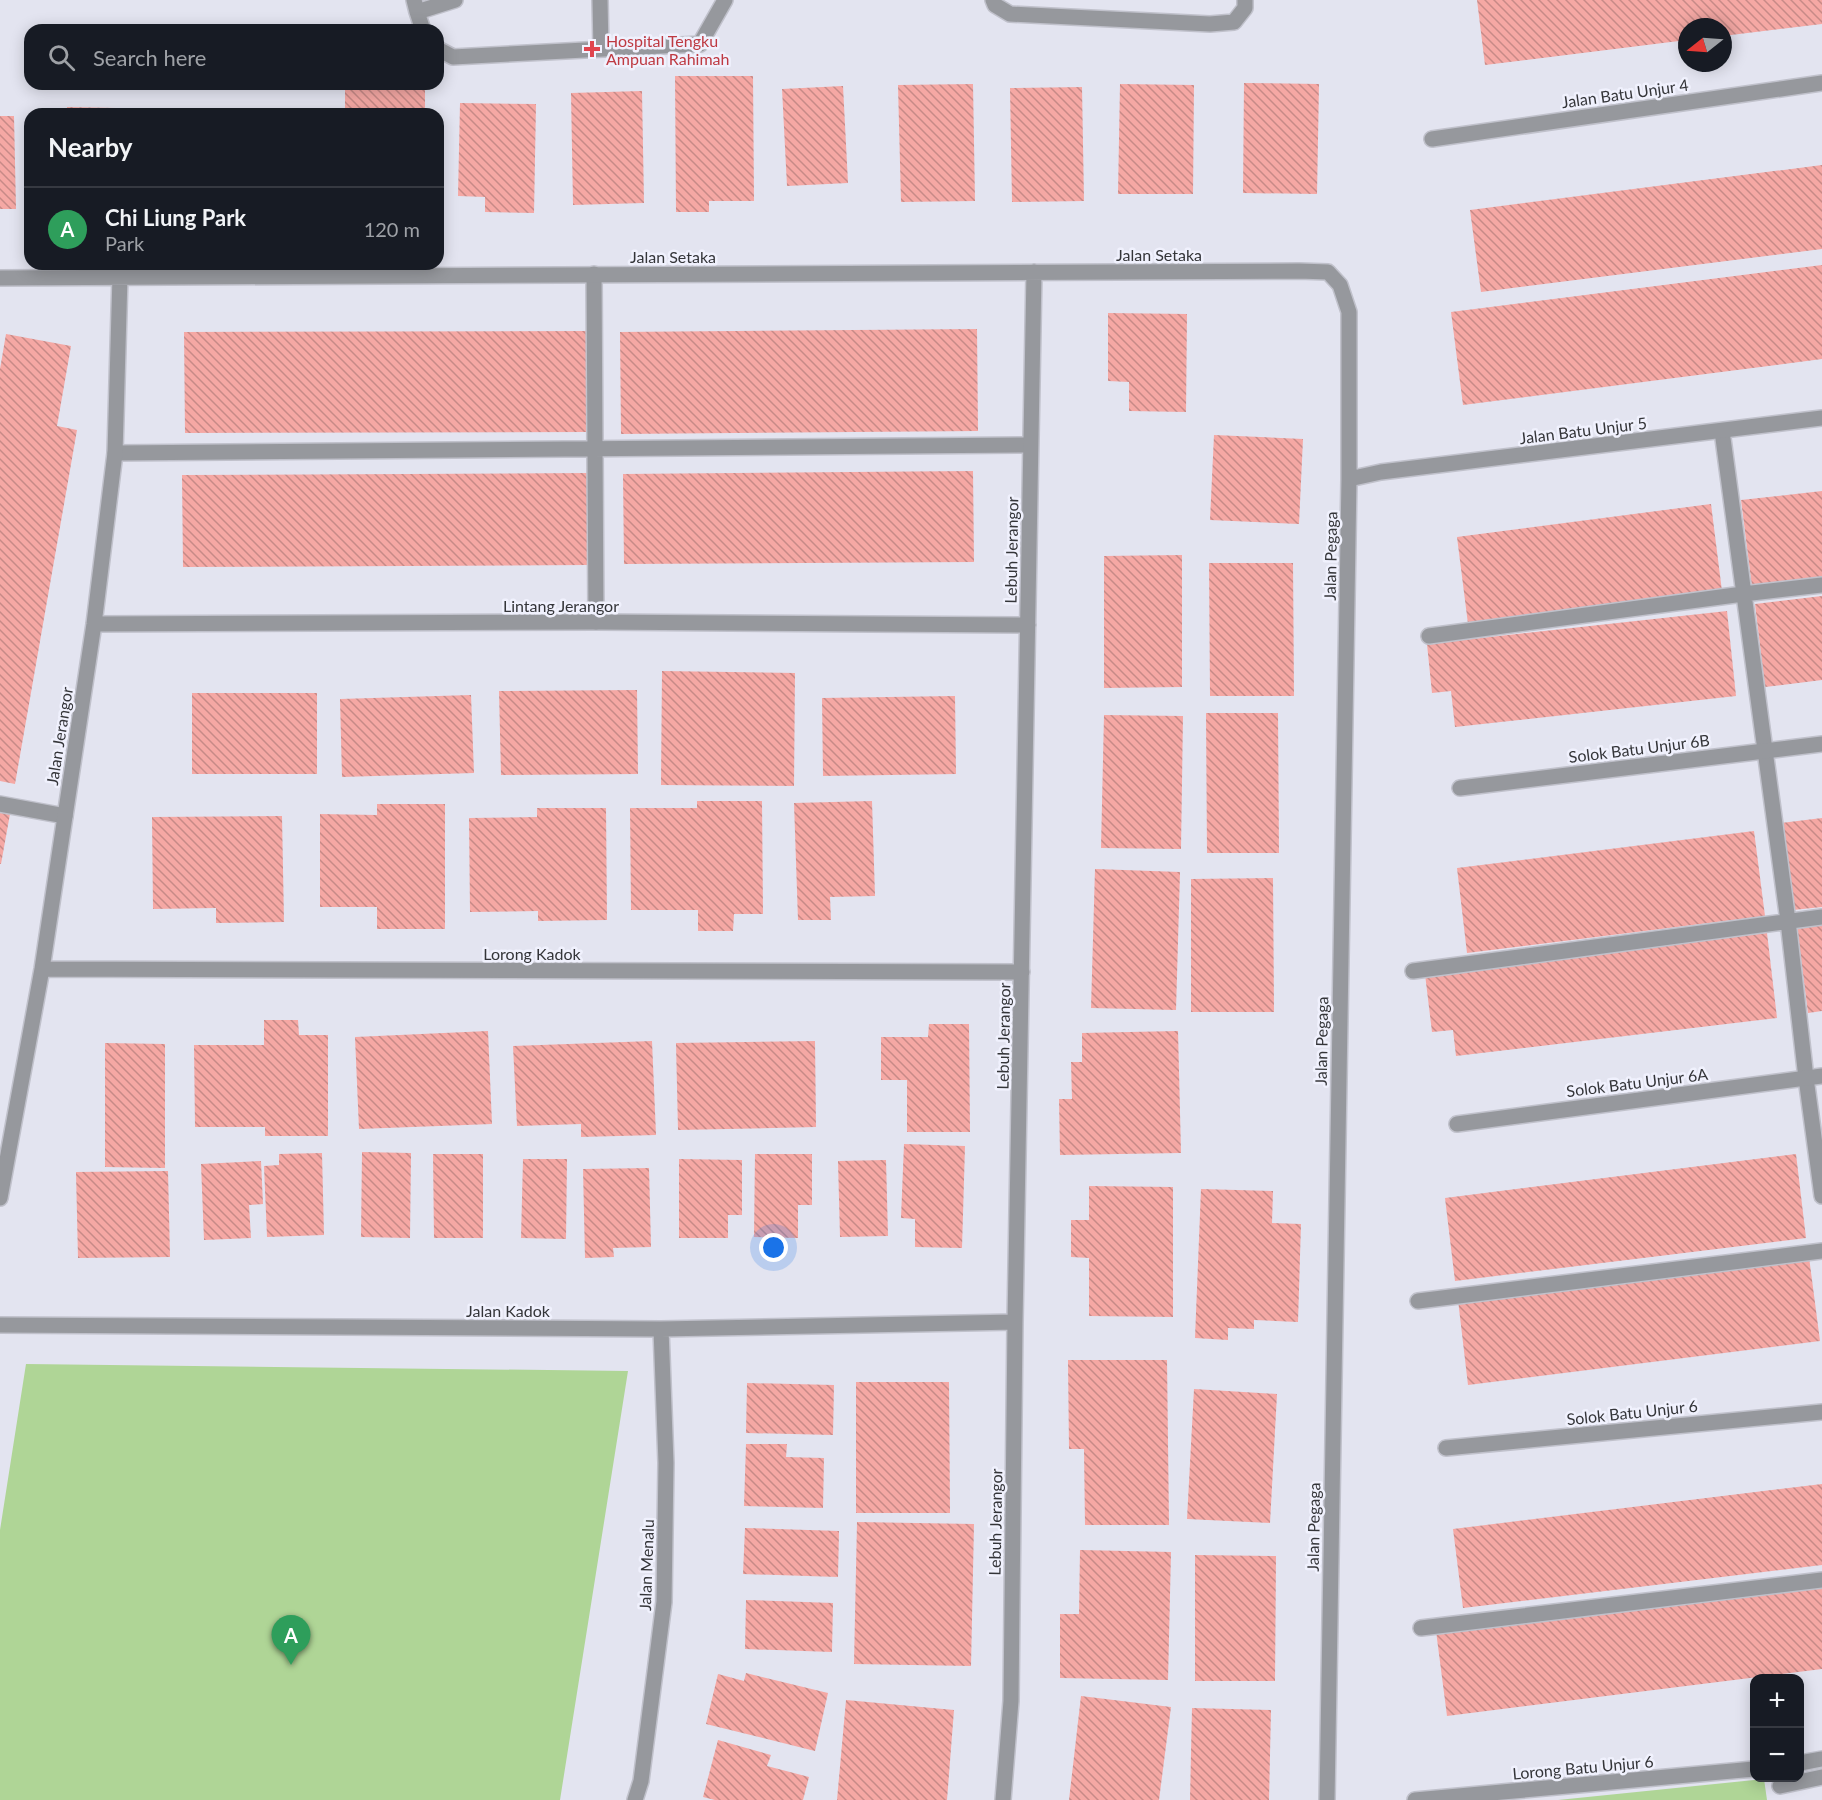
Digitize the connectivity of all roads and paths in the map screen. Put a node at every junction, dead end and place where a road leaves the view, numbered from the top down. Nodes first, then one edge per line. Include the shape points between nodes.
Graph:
1 (455, 0) edge
2 (600, 0) edge
3 (724, 0) edge
4 (993, 0) edge
5 (1245, 0) edge
6 (415, 6) edge
7 (421, 24) edge
8 (601, 49) junction
9 (444, 52) edge
10 (1822, 83) edge
11 (1432, 139) dead end
12 (1034, 272) junction
13 (594, 274) junction
14 (120, 276) junction
15 (0, 278) edge
16 (1340, 285) joint
17 (1822, 418) edge
18 (1722, 431) junction
19 (1030, 446) junction
20 (594, 449) junction
21 (115, 453) junction
22 (1349, 479) junction
23 (1822, 585) edge
24 (1743, 594) junction
25 (596, 622) junction
26 (94, 624) junction
27 (1028, 625) junction
28 (1429, 636) dead end
29 (1822, 744) edge
30 (1764, 751) junction
31 (1460, 788) dead end
32 (0, 804) edge
33 (65, 816) junction
34 (1822, 917) edge
35 (1788, 921) junction
36 (42, 969) junction
37 (1413, 971) dead end
38 (1022, 972) junction
39 (1822, 1076) edge
40 (1806, 1078) junction
41 (1457, 1124) dead end
42 (1822, 1196) edge
43 (0, 1198) edge
44 (1822, 1251) edge
45 (1418, 1301) dead end
46 (1015, 1322) junction
47 (0, 1325) edge
48 (660, 1329) junction
49 (1822, 1412) edge
50 (1446, 1448) dead end
51 (1822, 1580) edge
52 (1421, 1628) dead end
53 (1822, 1759) edge
54 (1804, 1762) edge
55 (1750, 1769) edge
56 (1822, 1777) edge
57 (1780, 1788) edge
58 (635, 1800) edge
59 (1003, 1800) edge
60 (1327, 1800) edge
61 (1415, 1800) edge

1 - 6 street
2 - 8 street
3 - 8 street via 700,44
4 - 5 street via 1010,14 1210,24 1234,22 1245,8
6 - 7 street
8 - 9 street via 453,57
10 - 11 street, Jalan Batu Unjur 4
12 - 13 street, Jalan Setaka
12 - 16 street, Jalan Setaka via 1328,272
12 - 19 street, Lebuh Jerangor
13 - 14 street, Jalan Setaka
13 - 20 street
14 - 15 street, Jalan Setaka
14 - 21 street, Jalan Jerangor
16 - 22 street, Jalan Pegaga via 1349,312
17 - 18 street, Jalan Batu Unjur 5
18 - 22 street, Jalan Batu Unjur 5
18 - 24 street
19 - 20 street
19 - 27 street, Lebuh Jerangor
20 - 21 street
20 - 25 street
21 - 26 street, Jalan Jerangor
22 - 60 street, Jalan Pegaga
23 - 24 street
24 - 28 street
24 - 30 street
25 - 26 street, Lintang Jerangor
25 - 27 street, Lintang Jerangor
26 - 33 street, Jalan Jerangor
27 - 38 street, Lebuh Jerangor
29 - 30 street, Solok Batu Unjur 6B
30 - 31 street, Solok Batu Unjur 6B
30 - 35 street
32 - 33 street
33 - 36 street, Jalan Jerangor
34 - 35 street
35 - 37 street
35 - 40 street
36 - 38 street, Lorong Kadok
36 - 43 street, Jalan Jerangor
38 - 46 street, Lebuh Jerangor
39 - 40 street, Solok Batu Unjur 6A
40 - 41 street, Solok Batu Unjur 6A
40 - 42 street
44 - 45 street
46 - 48 street, Jalan Kadok
46 - 59 street, Lebuh Jerangor via 1011,1701
47 - 48 street, Jalan Kadok
48 - 58 street, Jalan Menalu via 666,1462 664,1602 642,1781
49 - 50 street, Solok Batu Unjur 6
51 - 52 street
53 - 54 street
55 - 61 street, Lorong Batu Unjur 6
56 - 57 street

